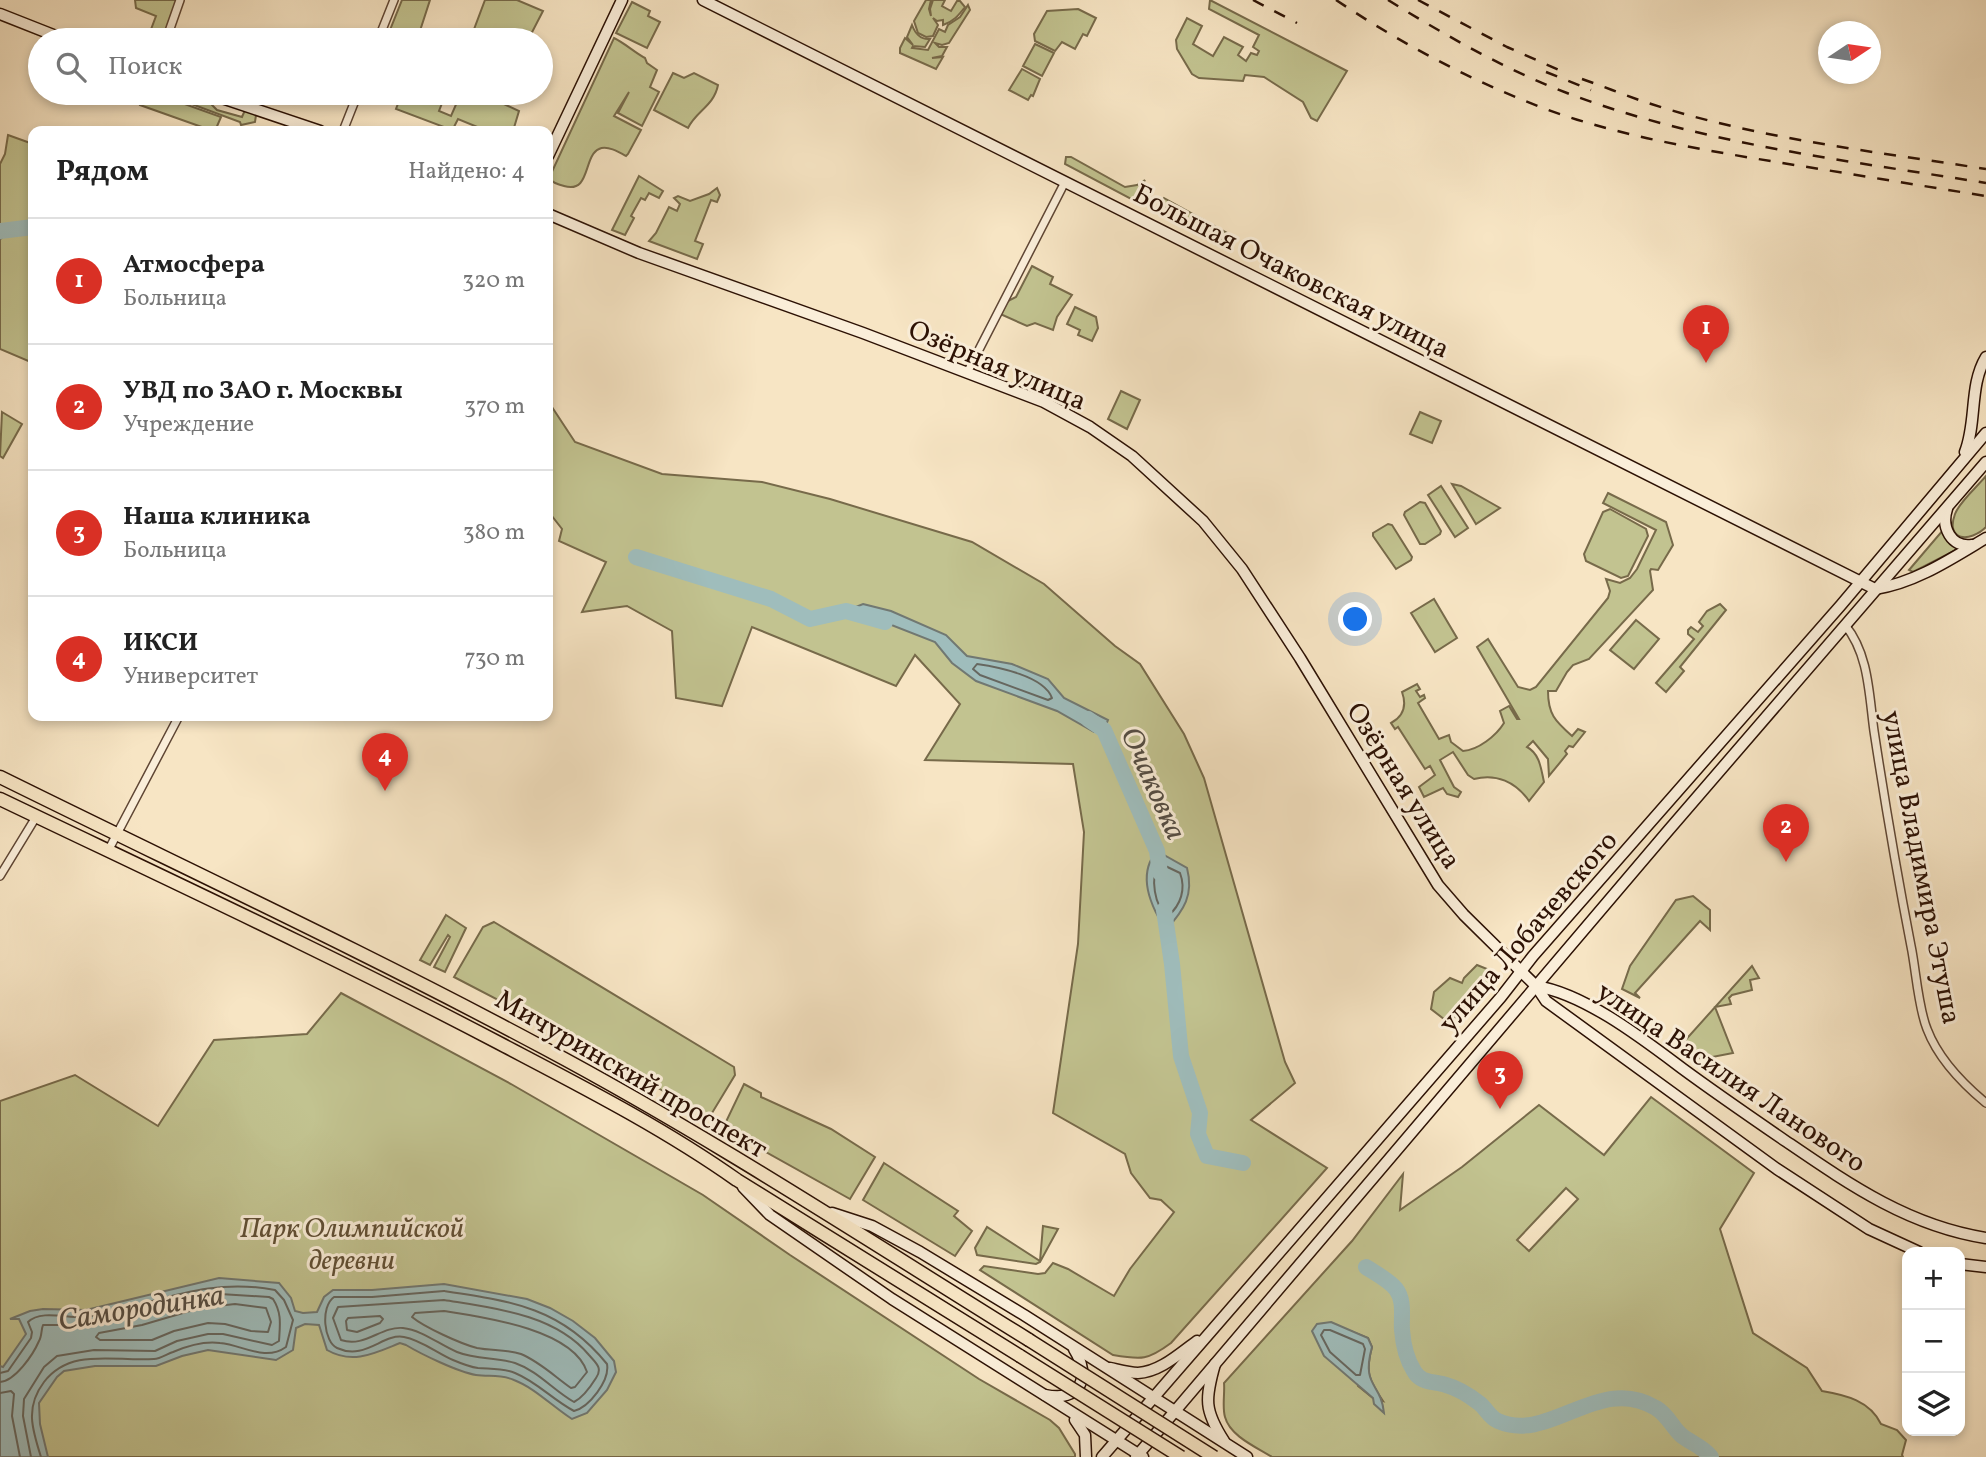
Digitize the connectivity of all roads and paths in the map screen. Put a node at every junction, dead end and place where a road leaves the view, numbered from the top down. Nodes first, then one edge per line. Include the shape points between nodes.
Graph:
1 (180, 0) edge
2 (394, 0) edge
3 (622, 0) edge
4 (703, 0) edge
5 (0, 14) edge
6 (36, 28) edge
7 (170, 28) edge
8 (383, 28) edge
9 (243, 105) edge
10 (353, 105) edge
11 (305, 126) edge
12 (345, 126) edge
13 (553, 145) edge
14 (1065, 182) junction
15 (553, 216) edge
16 (1986, 357) edge
17 (967, 373) junction
18 (1986, 433) edge
19 (1986, 462) edge
20 (1955, 469) junction
21 (1948, 507) junction
22 (1986, 538) edge
23 (1975, 545) junction
24 (1860, 581) junction
25 (1875, 589) junction
26 (1846, 625) junction
27 (175, 721) edge
28 (0, 777) edge
29 (0, 799) edge
30 (36, 817) junction
31 (117, 834) junction
32 (108, 851) junction
33 (0, 876) edge
34 (1521, 972) junction
35 (1536, 986) junction
36 (1986, 1103) edge
37 (737, 1180) junction
38 (816, 1208) junction
39 (1986, 1238) edge
40 (1908, 1247) edge
41 (1986, 1267) edge
42 (1965, 1268) edge
43 (1211, 1332) junction
44 (1073, 1348) junction
45 (1217, 1360) junction
46 (1105, 1368) junction
47 (1042, 1395) junction
48 (1154, 1398) junction
49 (1060, 1406) junction
50 (1174, 1411) junction
51 (1117, 1441) junction
52 (1228, 1446) junction
53 (1139, 1456) edge
54 (1086, 1457) edge
55 (1102, 1457) edge
56 (1181, 1457) edge
57 (1214, 1457) edge
58 (1247, 1457) edge

1 - 7 street
2 - 8 street
3 - 13 street
4 - 14 street, Большая Очаковская улица
5 - 6 street
9 - 11 street
10 - 12 street
14 - 17 street
14 - 24 street, Большая Очаковская улица
15 - 17 street, Озёрная улица via 639,253
16 - 20 street via 1977,379 1969,443
17 - 34 street, Озёрная улица via 1044,402 1090,427 1148,468 1203,521 1257,592 1438,884
18 - 20 street, улица Лобачевского
19 - 21 street, улица Лобачевского
20 - 24 street, улица Лобачевского
21 - 23 street via 1945,516 1950,537 1957,544
21 - 25 street, улица Лобачевского
22 - 23 street
23 - 25 street via 1896,586
24 - 25 street, Большая Очаковская улица
24 - 34 street, улица Лобачевского
25 - 26 street, улица Лобачевского
26 - 35 street, улица Лобачевского
26 - 36 street, улица Владимира Этуша via 1861,651 1869,690 1893,854 1927,1028 1950,1066
27 - 31 street
28 - 31 main road, Мичуринский проспект
29 - 30 main road, Мичуринский проспект
30 - 32 main road, Мичуринский проспект
30 - 33 street
31 - 32 street
31 - 38 main road, Мичуринский проспект via 370,956 551,1051
32 - 37 main road, Мичуринский проспект via 411,996 594,1094
34 - 35 street, Озёрная улица
34 - 43 street, улица Лобачевского
35 - 39 street, улица Василия Ланового via 1556,989 1633,1032 1818,1163 1877,1199 1928,1225
35 - 40 street, улица Василия Ланового via 1546,1001 1777,1169 1870,1229
35 - 45 street, улица Лобачевского
37 - 47 street via 770,1215
37 - 56 main road, Мичуринский проспект, bridge
38 - 44 street via 896,1239
38 - 57 main road, Мичуринский проспект, bridge
41 - 42 street
43 - 46 street via 1149,1371
43 - 48 street, улица Лобачевского
44 - 46 street
44 - 47 street via 1082,1367 1080,1386 1064,1397
45 - 50 street, улица Лобачевского
45 - 52 street via 1208,1392 1209,1411
46 - 48 street
47 - 49 street
48 - 50 street
48 - 51 street, улица Лобачевского
49 - 51 street
49 - 54 street via 1081,1426 1087,1441
50 - 52 street
50 - 53 street, улица Лобачевского
51 - 53 street
51 - 55 street, улица Лобачевского
52 - 58 street

